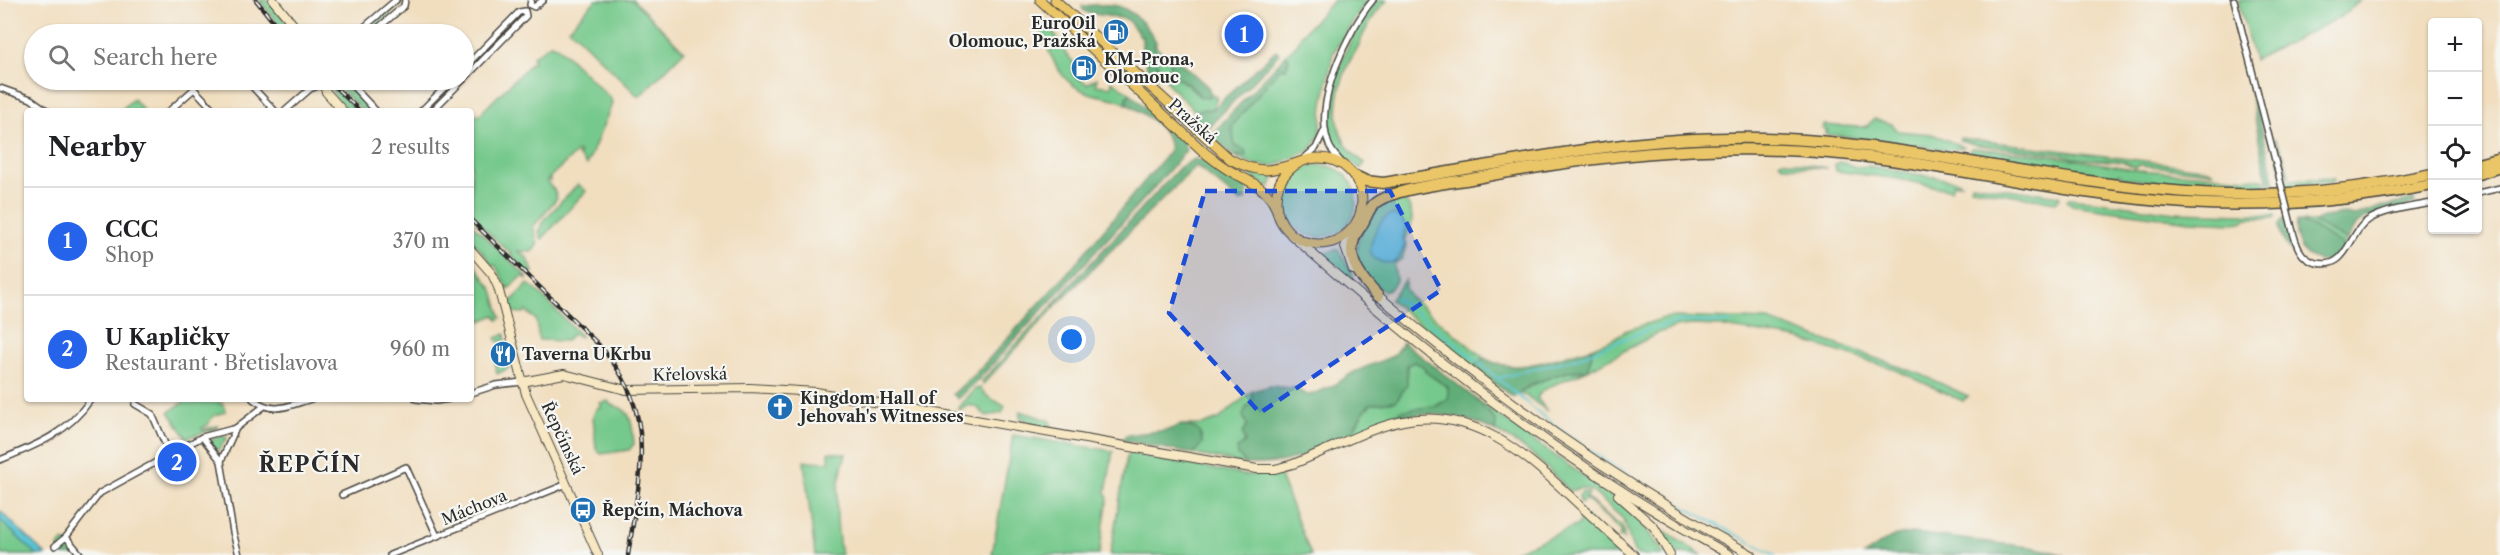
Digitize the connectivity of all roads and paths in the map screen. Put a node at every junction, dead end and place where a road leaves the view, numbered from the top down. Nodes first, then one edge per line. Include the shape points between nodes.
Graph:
1 (273, 0) edge
2 (396, 0) edge
3 (543, 0) edge
4 (1040, 0) edge
5 (1055, 0) edge
6 (1373, 0) edge
7 (2234, 0) edge
8 (406, 2) edge
9 (531, 3) edge
10 (525, 11) junction
11 (293, 24) edge
12 (368, 24) edge
13 (382, 24) edge
14 (484, 47) junction
15 (490, 52) junction
16 (474, 58) edge
17 (474, 68) edge
18 (0, 87) edge
19 (192, 90) edge
20 (196, 90) edge
21 (255, 90) edge
22 (308, 90) edge
23 (325, 90) edge
24 (356, 90) edge
25 (442, 90) edge
26 (453, 90) edge
27 (44, 108) edge
28 (172, 108) edge
29 (212, 108) edge
30 (272, 108) edge
31 (288, 108) edge
32 (340, 108) edge
33 (373, 108) edge
34 (424, 108) edge
35 (435, 108) edge
36 (1326, 124) junction
37 (2500, 158) edge
38 (1300, 162) junction
39 (2482, 163) edge
40 (1344, 165) junction
41 (2500, 167) edge
42 (2482, 173) edge
43 (2428, 175) edge
44 (1355, 176) junction
45 (2428, 186) edge
46 (2500, 188) edge
47 (1407, 191) junction
48 (2482, 192) edge
49 (2428, 204) edge
50 (1276, 208) junction
51 (1361, 213) junction
52 (1351, 231) junction
53 (1292, 235) junction
54 (474, 253) edge
55 (1378, 296) junction
56 (522, 382) junction
57 (474, 392) edge
58 (89, 402) edge
59 (257, 402) edge
60 (300, 402) edge
61 (135, 404) dead end
62 (263, 407) junction
63 (236, 428) junction
64 (202, 437) junction
65 (169, 453) junction
66 (0, 460) edge
67 (221, 461) junction
68 (1593, 473) junction
69 (564, 485) junction
70 (342, 495) dead end
71 (436, 536) junction
72 (66, 537) junction
73 (55, 546) dead end
74 (81, 555) edge
75 (239, 555) edge
76 (390, 555) edge
77 (598, 555) edge
78 (1634, 555) edge
79 (1670, 555) edge
80 (1730, 555) edge
81 (1752, 555) edge

1 - 11 main road
2 - 12 street
3 - 9 street via 535,7
4 - 50 main road, Pražská via 1210,157 1262,187
5 - 38 main road, Pražská via 1230,159 1262,171
6 - 36 street via 1355,24 1338,59
7 - 49 street, bridge via 2302,254 2312,262 2330,264 2343,256 2370,219
8 - 13 street
9 - 10 street
10 - 14 street via 519,12
10 - 15 street via 526,16
14 - 15 street
14 - 16 street
15 - 17 street
18 - 27 street
19 - 28 street
20 - 29 street
21 - 30 street
22 - 31 street
23 - 32 main road
24 - 33 street
25 - 34 street
26 - 35 street
36 - 38 street via 1319,145
36 - 40 street via 1329,146
37 - 39 highway
38 - 40 main road via 1323,158
38 - 50 main road via 1281,180
40 - 44 main road
41 - 42 highway
43 - 44 highway via 2321,191 2202,193 2108,184 1863,146 1739,138 1588,148 1383,183
44 - 51 main road via 1363,195
45 - 47 highway via 2314,202 2201,204 2107,195 1856,156 1730,148 1585,159
46 - 48 street
47 - 51 highway via 1374,197
47 - 55 highway via 1374,204 1354,240 1354,263
50 - 53 main road
51 - 52 main road
52 - 53 main road via 1324,244 1307,243
52 - 55 main road via 1345,247 1349,262 1360,280
53 - 68 main road via 1439,361
54 - 56 main road, Řepčínská via 498,287
55 - 81 main road via 1463,367 1564,441 1658,502
56 - 57 street
56 - 69 main road, Řepčínská
56 - 78 main road, Křelovská via 566,374 622,390 808,391 1260,470 1293,464 1397,423 1423,419 1458,422 1486,431 1514,447
58 - 66 street via 75,421 59,433
59 - 62 street
60 - 62 street via 273,409
61 - 65 street via 152,414
62 - 63 street
63 - 64 street
63 - 67 street
64 - 65 street
64 - 67 street
65 - 72 street via 100,493
67 - 75 street
68 - 79 main road via 1654,527
68 - 80 main road
69 - 71 street, Máchova
69 - 77 main road, Řepčínská
70 - 71 street via 406,466
71 - 76 street, Máchova
72 - 73 street
72 - 74 street

